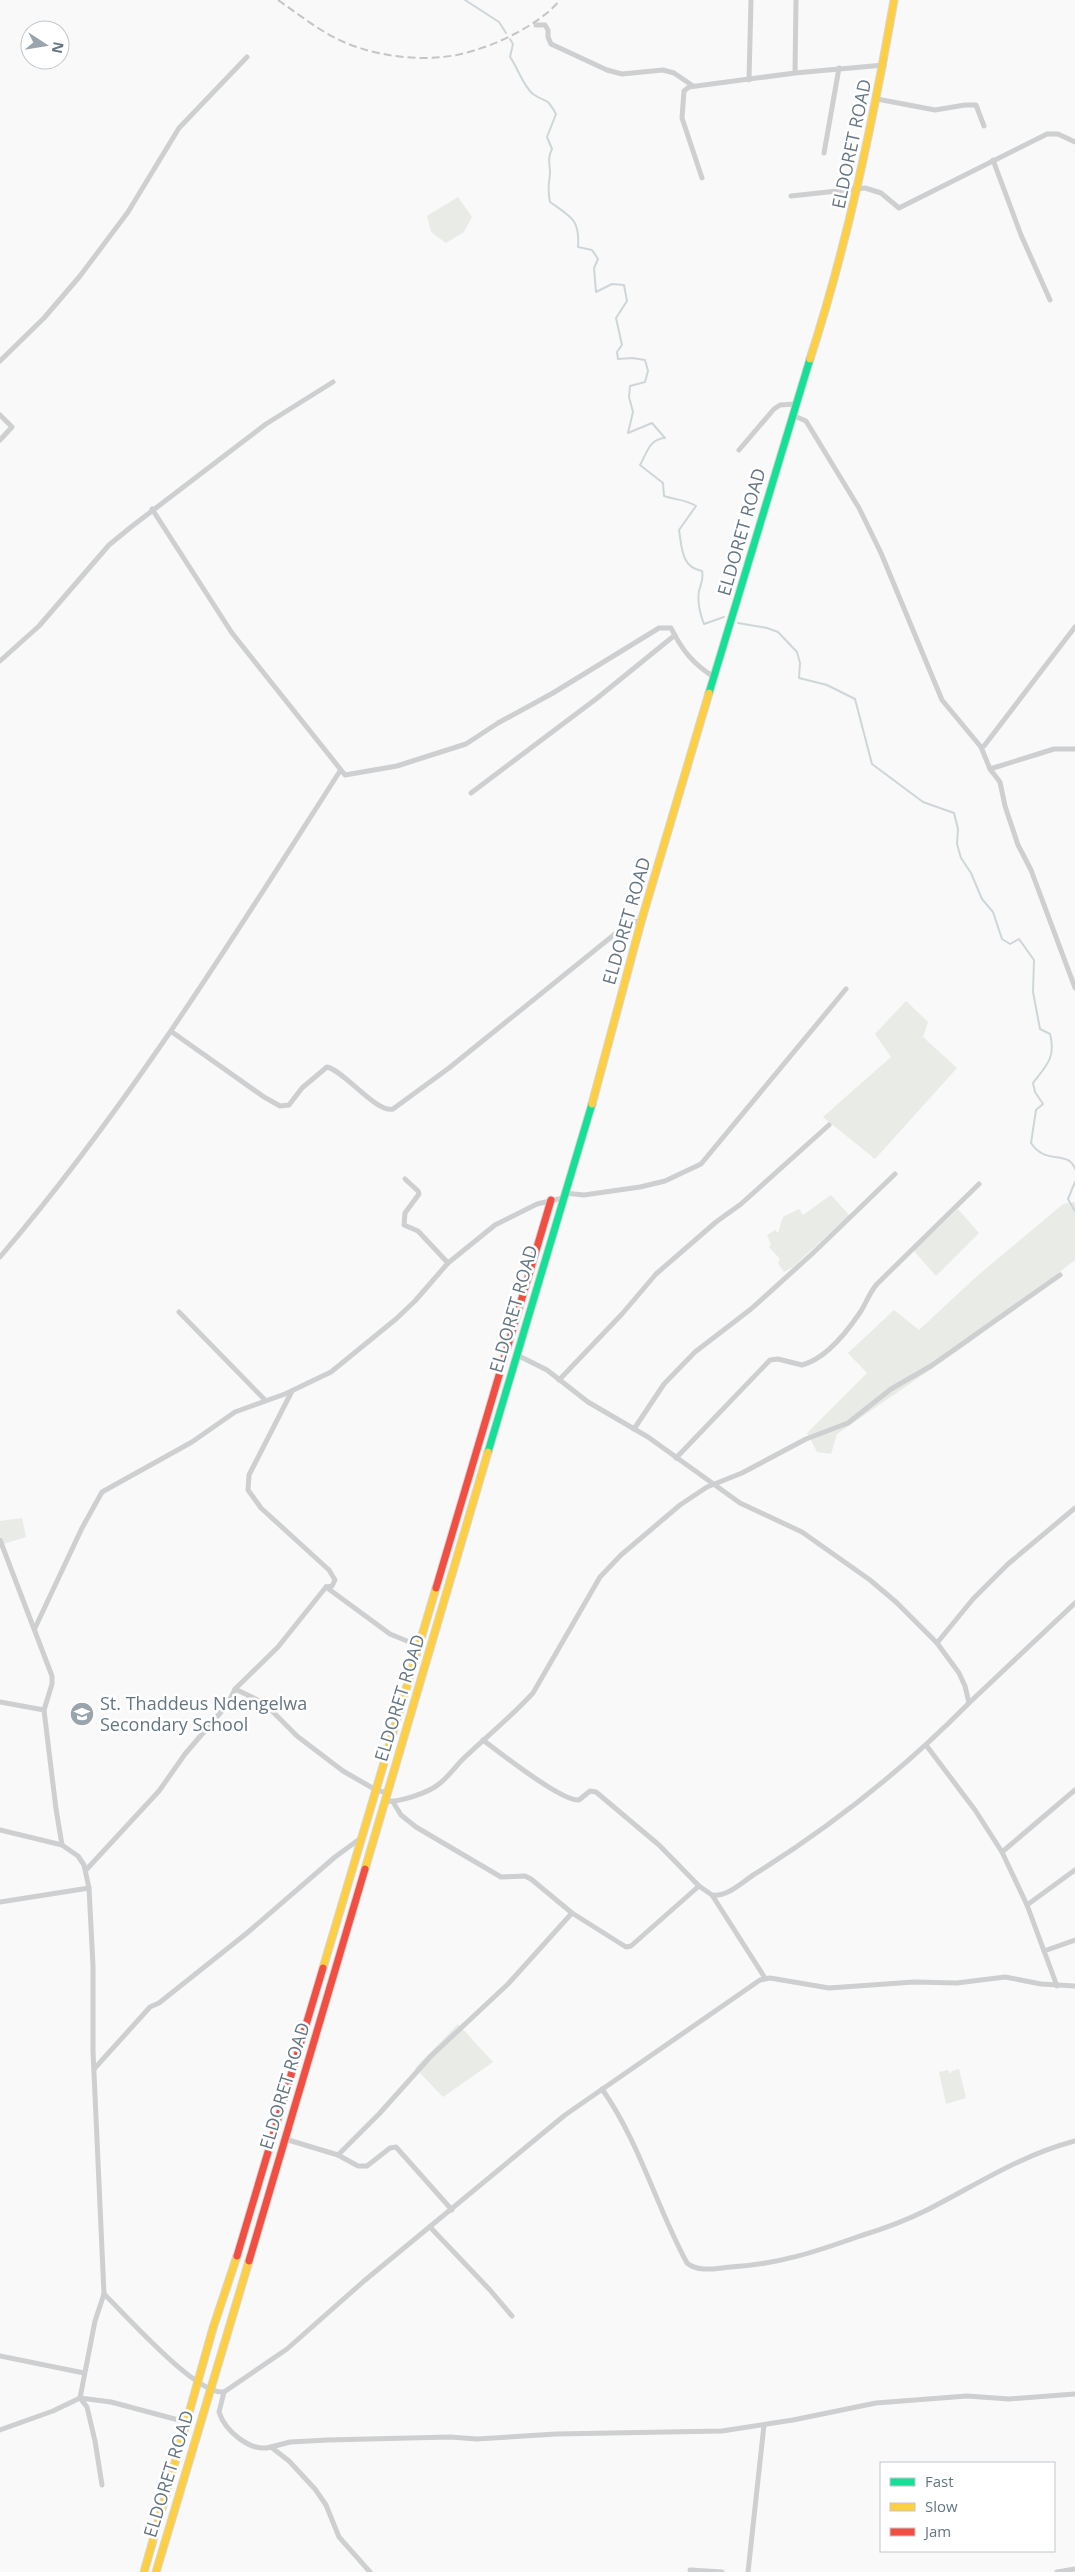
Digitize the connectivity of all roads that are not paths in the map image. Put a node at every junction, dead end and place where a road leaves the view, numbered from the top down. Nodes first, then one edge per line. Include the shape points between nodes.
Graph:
1 (751, 0) edge
2 (796, 0) edge
3 (894, 0) edge
4 (898, 0) edge
5 (536, 25) dead end
6 (886, 52) junction
7 (247, 57) dead end
8 (884, 65) junction
9 (839, 68) junction
10 (795, 73) junction
11 (749, 80) junction
12 (693, 86) junction
13 (877, 99) junction
14 (984, 126) dead end
15 (1075, 142) edge
16 (824, 153) dead end
17 (993, 160) junction
18 (702, 178) dead end
19 (858, 189) junction
20 (791, 196) dead end
21 (1050, 300) dead end
22 (0, 361) edge
23 (333, 382) dead end
24 (795, 404) junction
25 (0, 415) edge
26 (792, 415) junction
27 (0, 440) edge
28 (739, 450) dead end
29 (152, 509) junction
30 (1075, 626) edge
31 (675, 636) junction
32 (0, 661) edge
33 (715, 678) junction
34 (981, 747) junction
35 (1075, 749) edge
36 (990, 769) junction
37 (340, 771) junction
38 (471, 793) dead end
39 (641, 922) junction
40 (1075, 988) edge
41 (846, 989) dead end
42 (172, 1032) junction
43 (829, 1125) dead end
44 (895, 1174) dead end
45 (405, 1179) dead end
46 (979, 1184) dead end
47 (563, 1195) junction
48 (551, 1200) junction
49 (0, 1257) edge
50 (448, 1263) junction
51 (1060, 1275) dead end
52 (179, 1312) dead end
53 (517, 1354) junction
54 (559, 1380) junction
55 (292, 1391) junction
56 (265, 1400) junction
57 (634, 1429) junction
58 (676, 1458) junction
59 (713, 1484) junction
60 (1075, 1508) edge
61 (0, 1540) edge
62 (326, 1586) junction
63 (1075, 1603) edge
64 (35, 1628) junction
65 (937, 1643) junction
66 (419, 1646) junction
67 (235, 1689) junction
68 (0, 1702) edge
69 (969, 1703) junction
70 (44, 1710) junction
71 (483, 1740) junction
72 (926, 1745) junction
73 (376, 1790) junction
74 (1075, 1790) edge
75 (388, 1793) junction
76 (385, 1801) junction
77 (393, 1802) junction
78 (0, 1830) edge
79 (361, 1838) junction
80 (62, 1845) junction
81 (1002, 1852) junction
82 (86, 1870) junction
83 (1075, 1870) edge
84 (699, 1886) junction
85 (89, 1888) junction
86 (712, 1895) junction
87 (0, 1902) edge
88 (1027, 1905) junction
89 (572, 1913) junction
90 (1075, 1940) edge
91 (1044, 1951) junction
92 (765, 1978) junction
93 (1057, 1986) junction
94 (1075, 1986) edge
95 (94, 2069) junction
96 (602, 2089) junction
97 (285, 2139) junction
98 (1075, 2141) edge
99 (338, 2155) junction
100 (452, 2210) junction
101 (430, 2227) junction
102 (104, 2294) junction
103 (512, 2316) dead end
104 (0, 2356) edge
105 (84, 2373) junction
106 (197, 2382) junction
107 (210, 2390) junction
108 (224, 2392) junction
109 (1075, 2394) edge
110 (80, 2398) junction
111 (186, 2422) junction
112 (764, 2425) junction
113 (0, 2430) edge
114 (271, 2447) junction
115 (102, 2485) dead end
116 (1075, 2569) edge
117 (690, 2570) dead end
118 (144, 2572) edge
119 (156, 2572) edge
120 (370, 2572) edge
121 (722, 2572) edge
122 (748, 2572) edge
123 (1057, 2572) edge

1 - 11 street
2 - 10 street
3 - 6 main road, ELDORET ROAD
4 - 6 main road, ELDORET ROAD
5 - 12 street via 545,25 551,44 606,70 622,74 663,70 674,73
6 - 8 main road, ELDORET ROAD
7 - 22 street via 179,128 128,212 80,276 44,318
8 - 9 street
8 - 13 main road, ELDORET ROAD
9 - 10 street
9 - 16 street
10 - 11 street
11 - 12 street
12 - 18 street via 684,92 682,112
13 - 14 street via 934,110 976,105
13 - 19 main road, ELDORET ROAD
15 - 17 street via 1058,134 1047,134
17 - 19 street via 900,208 881,193
17 - 21 street
19 - 20 street
19 - 24 main road, ELDORET ROAD via 832,295
23 - 29 street via 266,424
24 - 26 main road, ELDORET ROAD
24 - 28 street via 780,405 774,409
25 - 27 street via 12,427
26 - 33 main road, ELDORET ROAD
26 - 34 street via 806,421 858,508 881,553 942,700
29 - 32 street via 109,545 39,626
29 - 37 street via 232,633
30 - 34 street
31 - 33 street via 692,662
31 - 37 street via 669,626 659,628 454,750 348,776
31 - 38 street via 596,700
33 - 39 main road, ELDORET ROAD
34 - 36 street
35 - 36 street via 1054,749 1024,756
36 - 40 street via 1000,782 1018,844 1031,870
37 - 42 street
39 - 42 street via 631,921 449,1068 393,1109 383,1108 337,1071 327,1067 302,1088 289,1105 280,1106
39 - 47 main road, ELDORET ROAD via 601,1076
41 - 47 street via 701,1164 665,1181 640,1187
42 - 49 street via 121,1104
43 - 54 street via 742,1204 656,1274
44 - 57 street via 751,1309 695,1352 664,1384
45 - 50 street via 419,1194 405,1213 404,1225 418,1231
46 - 58 street via 877,1284 868,1294 860,1312 823,1353 802,1365 778,1359 766,1363
47 - 48 street
47 - 53 main road, ELDORET ROAD
48 - 50 street via 505,1219
48 - 66 main road
50 - 55 street via 415,1301 341,1364 319,1379
51 - 59 street via 931,1366 891,1389 848,1424 806,1439 742,1473
52 - 56 street
53 - 54 street
53 - 75 main road, ELDORET ROAD
54 - 57 street
55 - 56 street
55 - 62 street via 249,1475 248,1490 262,1508 332,1573 334,1583
56 - 64 street via 235,1412 102,1492
57 - 58 street
58 - 59 street
59 - 65 street via 740,1503 824,1546 896,1602
59 - 71 street via 680,1505 610,1566 584,1604 533,1693
60 - 65 street via 1008,1564
61 - 64 street
62 - 66 street via 381,1628
62 - 67 street via 278,1647
63 - 69 street
64 - 70 street via 52,1676
65 - 69 street via 966,1686
66 - 73 main road
67 - 73 street via 264,1703 318,1754
67 - 82 street via 227,1705 185,1754 160,1791
68 - 70 street
69 - 72 street
70 - 80 street
71 - 77 street via 438,1785
71 - 84 street via 570,1799 578,1800 590,1791 596,1792 659,1845
72 - 81 street
72 - 86 street via 834,1823 727,1892
73 - 75 street
73 - 79 main road
74 - 81 street
75 - 76 main road, ELDORET ROAD
76 - 77 street
76 - 97 main road, ELDORET ROAD
77 - 89 street via 401,1815 435,1839 501,1877 525,1876 531,1879
78 - 80 street
79 - 95 street via 233,1944 150,2007
79 - 106 main road
80 - 82 street via 78,1856
81 - 88 street
82 - 85 street
83 - 88 street
84 - 86 street
84 - 89 street via 626,1948
85 - 87 street
85 - 95 street
86 - 92 street
88 - 91 street
89 - 99 street via 508,1984 431,2056
90 - 91 street
91 - 93 street
92 - 93 street via 829,1988 914,1982 957,1983 1005,1977
92 - 96 street
93 - 94 street
95 - 102 street
96 - 98 street via 631,2136 687,2263 693,2268 765,2265 792,2260 900,2223 1010,2164
96 - 100 street via 542,2133
97 - 99 street
97 - 107 main road, ELDORET ROAD
99 - 100 street via 363,2167 396,2147
100 - 101 street
101 - 103 street
101 - 108 street via 287,2349
102 - 105 street
102 - 106 street
104 - 105 street
105 - 110 street
106 - 107 street
106 - 111 main road
107 - 108 street
107 - 119 main road, ELDORET ROAD
108 - 114 street via 219,2412 230,2429 253,2448
109 - 112 street via 1009,2399 967,2396 876,2403
110 - 111 street via 111,2402
110 - 113 street
110 - 115 street via 87,2407
111 - 118 main road
112 - 114 street via 691,2434 642,2432 477,2439 385,2438 290,2442
112 - 122 street
114 - 120 street via 315,2489 326,2505 339,2537
116 - 123 street
117 - 121 street

